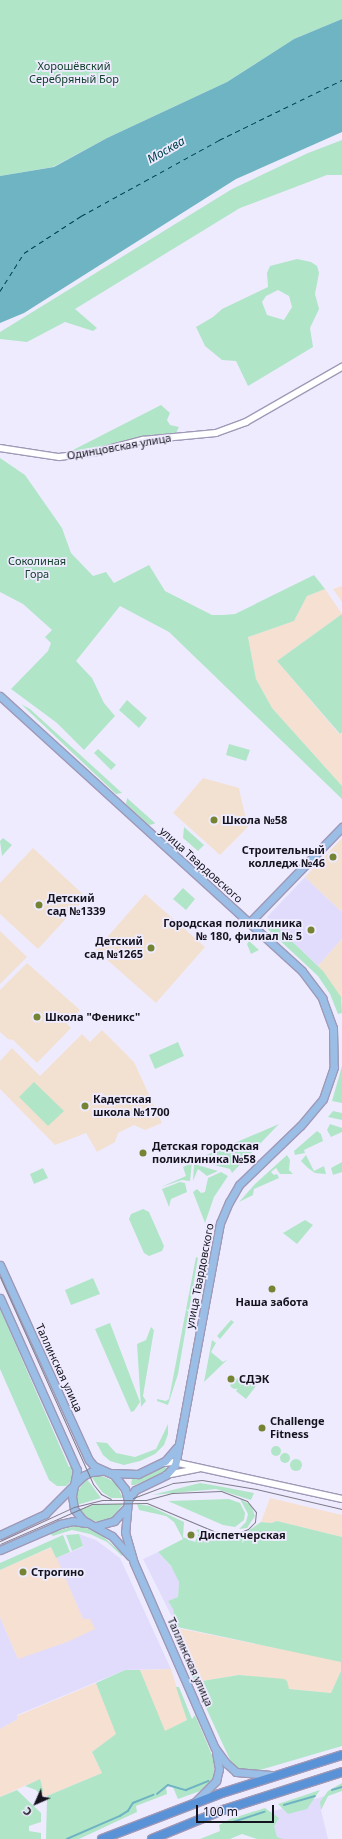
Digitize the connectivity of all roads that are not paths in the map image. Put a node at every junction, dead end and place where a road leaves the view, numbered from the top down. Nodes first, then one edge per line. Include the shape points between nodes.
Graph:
1 (342, 367) edge
2 (0, 448) edge
3 (0, 696) edge
4 (342, 826) edge
5 (249, 922) junction
6 (0, 1265) edge
7 (0, 1298) edge
8 (179, 1441) junction
9 (176, 1462) junction
10 (161, 1464) junction
11 (205, 1469) junction
12 (107, 1472) junction
13 (166, 1475) junction
14 (75, 1484) junction
15 (342, 1499) edge
16 (127, 1503) junction
17 (91, 1524) junction
18 (0, 1535) edge
19 (0, 1550) edge
20 (134, 1563) junction
21 (215, 1748) junction
22 (342, 1755) edge
23 (342, 1772) edge
24 (276, 1775) junction
25 (195, 1802) junction
26 (102, 1839) edge
27 (152, 1839) edge

1 - 2 street, Одинцовская улица via 246,422 216,433 143,440 70,456 44,456
3 - 5 main road, улица Твардовского
4 - 5 main road
5 - 8 main road, улица Твардовского via 302,970 322,998 333,1028 334,1067 329,1087 318,1107 244,1180 229,1202 214,1248
6 - 12 main road, Таллинская улица via 89,1460
7 - 14 main road, Таллинская улица via 76,1467 78,1475
8 - 9 main road, улица Твардовского
8 - 10 main road, улица Твардовского via 172,1455
9 - 10 street
9 - 11 street
9 - 13 main road, улица Твардовского
10 - 12 main road, улица Твардовского via 132,1475
11 - 13 street
11 - 15 street
12 - 14 main road via 91,1472
12 - 16 main road, Таллинская улица via 122,1484
13 - 16 main road, улица Твардовского via 135,1490
14 - 17 main road, Таллинская улица via 72,1496 74,1509
14 - 18 main road via 50,1511
16 - 17 main road via 114,1521 102,1526
16 - 20 main road, Таллинская улица via 125,1532
17 - 19 main road via 73,1521 60,1524
17 - 20 main road, Таллинская улица via 112,1536
20 - 21 main road, Таллинская улица
21 - 24 main road, Таллинская улица via 236,1772
21 - 25 main road, Таллинская улица via 218,1776 211,1788
22 - 24 highway
23 - 27 highway via 223,1810
24 - 25 highway
25 - 26 highway

